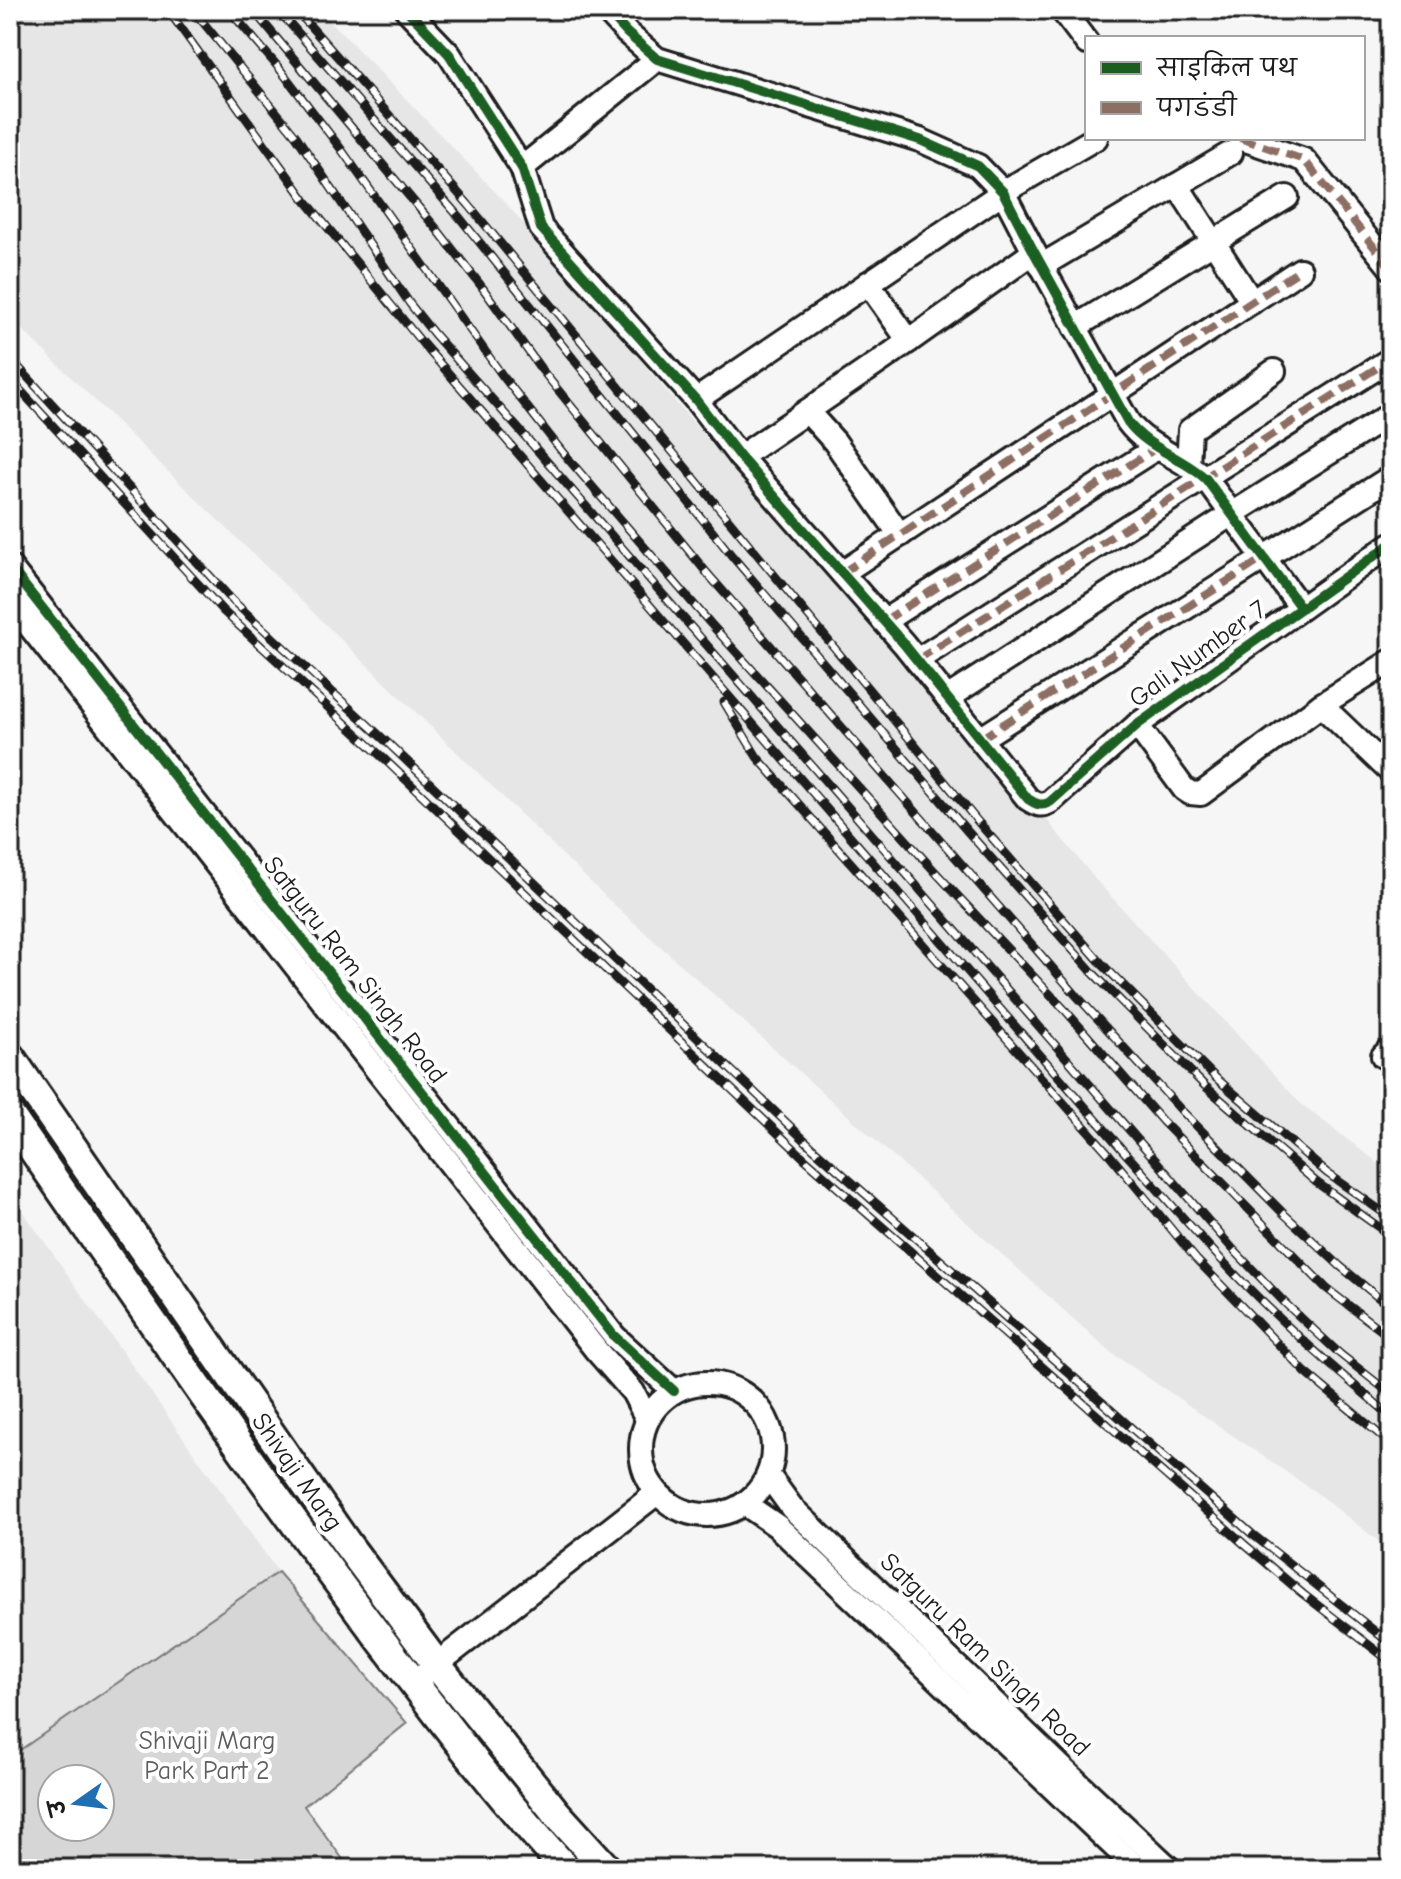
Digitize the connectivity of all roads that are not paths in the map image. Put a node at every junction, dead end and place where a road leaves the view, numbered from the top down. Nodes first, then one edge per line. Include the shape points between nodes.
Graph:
1 (407, 10) edge
2 (606, 10) edge
3 (1062, 10) edge
4 (1085, 40) edge
5 (657, 59) junction
6 (1093, 140) edge
7 (1236, 146) edge
8 (522, 168) junction
9 (1177, 185) junction
10 (1003, 192) junction
11 (1287, 197) dead end
12 (1213, 242) junction
13 (1037, 259) junction
14 (1391, 268) edge
15 (1300, 270) dead end
16 (868, 283) junction
17 (1252, 302) junction
18 (1075, 327) junction
19 (909, 341) junction
20 (1391, 359) edge
21 (1274, 371) dead end
22 (1112, 394) junction
23 (696, 400) junction
24 (807, 411) junction
25 (1391, 414) edge
26 (1158, 447) junction
27 (740, 457) junction
28 (1188, 464) junction
29 (1391, 477) edge
30 (1206, 479) junction
31 (1232, 514) junction
32 (900, 535) junction
33 (1391, 544) edge
34 (1264, 558) junction
35 (10, 567) edge
36 (842, 573) junction
37 (10, 601) edge
38 (1301, 608) junction
39 (884, 621) junction
40 (917, 660) junction
41 (1391, 661) edge
42 (947, 698) junction
43 (1321, 705) junction
44 (1137, 725) junction
45 (980, 739) junction
46 (1391, 772) edge
47 (10, 1057) edge
48 (10, 1116) edge
49 (674, 1391) junction
50 (647, 1419) junction
51 (768, 1475) junction
52 (657, 1493) junction
53 (745, 1504) junction
54 (437, 1664) junction
55 (413, 1682) junction
56 (566, 1869) edge
57 (607, 1869) edge
58 (1138, 1869) edge
59 (1170, 1869) edge

1 - 8 street via 449,54
2 - 5 street
3 - 4 street
5 - 8 street
5 - 10 street via 920,140 978,166
6 - 10 street
7 - 9 street
7 - 14 street via 1304,160
8 - 23 street via 541,228
9 - 12 street
9 - 13 street
10 - 13 street
10 - 16 street
11 - 12 street
12 - 17 street
12 - 18 street
13 - 18 street
13 - 19 street
15 - 17 street
16 - 19 street
16 - 23 street
17 - 22 street
18 - 22 street
19 - 24 street
20 - 30 street
21 - 28 street via 1190,430
22 - 26 street via 1134,430
22 - 32 street
23 - 27 street
24 - 27 street
24 - 32 street
25 - 31 street
26 - 28 street
26 - 39 street
27 - 36 street
28 - 30 street
29 - 34 street
30 - 31 street
30 - 40 street
31 - 34 street
31 - 42 street
32 - 36 street
33 - 38 street, Gali Number 7
34 - 38 street
34 - 45 street
35 - 49 street, Satguru Ram Singh Road via 614,1336
36 - 39 street
37 - 50 street, Satguru Ram Singh Road via 633,1392
38 - 44 street, Gali Number 7
39 - 40 street
40 - 42 street
41 - 43 street
42 - 45 street
43 - 44 street via 1195,795 1184,789
43 - 46 street
44 - 45 street, Gali Number 7 via 1045,805 1028,799
47 - 54 main road, Shivaji Marg via 347,1544
48 - 55 main road, Shivaji Marg via 299,1530
49 - 50 street
49 - 51 street via 703,1382 732,1387 757,1405 770,1426 774,1450
50 - 52 street via 640,1444 644,1470
51 - 53 street
51 - 59 street, Satguru Ram Singh Road via 792,1508
52 - 53 street via 683,1511 715,1515
52 - 54 street
53 - 58 street, Satguru Ram Singh Road via 777,1526
54 - 55 street
54 - 57 main road, Shivaji Marg
55 - 56 main road, Shivaji Marg

